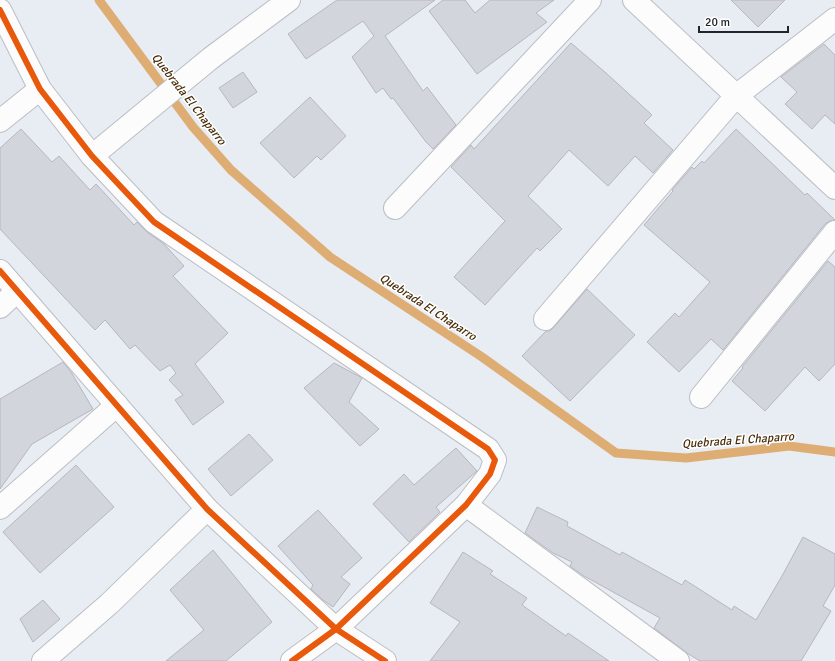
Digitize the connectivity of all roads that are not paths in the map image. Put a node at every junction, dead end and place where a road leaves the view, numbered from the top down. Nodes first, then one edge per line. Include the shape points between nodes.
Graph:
1 (289, 0) edge
2 (590, 0) edge
3 (634, 0) edge
4 (0, 10) edge
5 (835, 18) edge
6 (40, 89) junction
7 (736, 96) junction
8 (0, 120) edge
9 (92, 156) junction
10 (835, 188) edge
11 (395, 208) dead end
12 (835, 232) edge
13 (0, 271) edge
14 (17, 291) junction
15 (0, 307) edge
16 (545, 319) dead end
17 (701, 397) dead end
18 (117, 405) junction
19 (466, 505) junction
20 (0, 508) edge
21 (207, 509) junction
22 (336, 629) junction
23 (43, 661) edge
24 (292, 661) edge
25 (385, 661) edge
26 (678, 661) edge

1 - 9 street via 211,58
2 - 11 street
3 - 7 street
4 - 6 street
5 - 7 street
6 - 8 street
6 - 9 street
7 - 10 street
7 - 16 street
9 - 19 street via 154,222 488,449 495,460 490,474
12 - 17 street
13 - 14 street
14 - 15 street
14 - 18 street
18 - 20 street
18 - 21 street
19 - 22 street
19 - 26 street
21 - 22 street
21 - 23 street via 109,604
22 - 24 street
22 - 25 street

